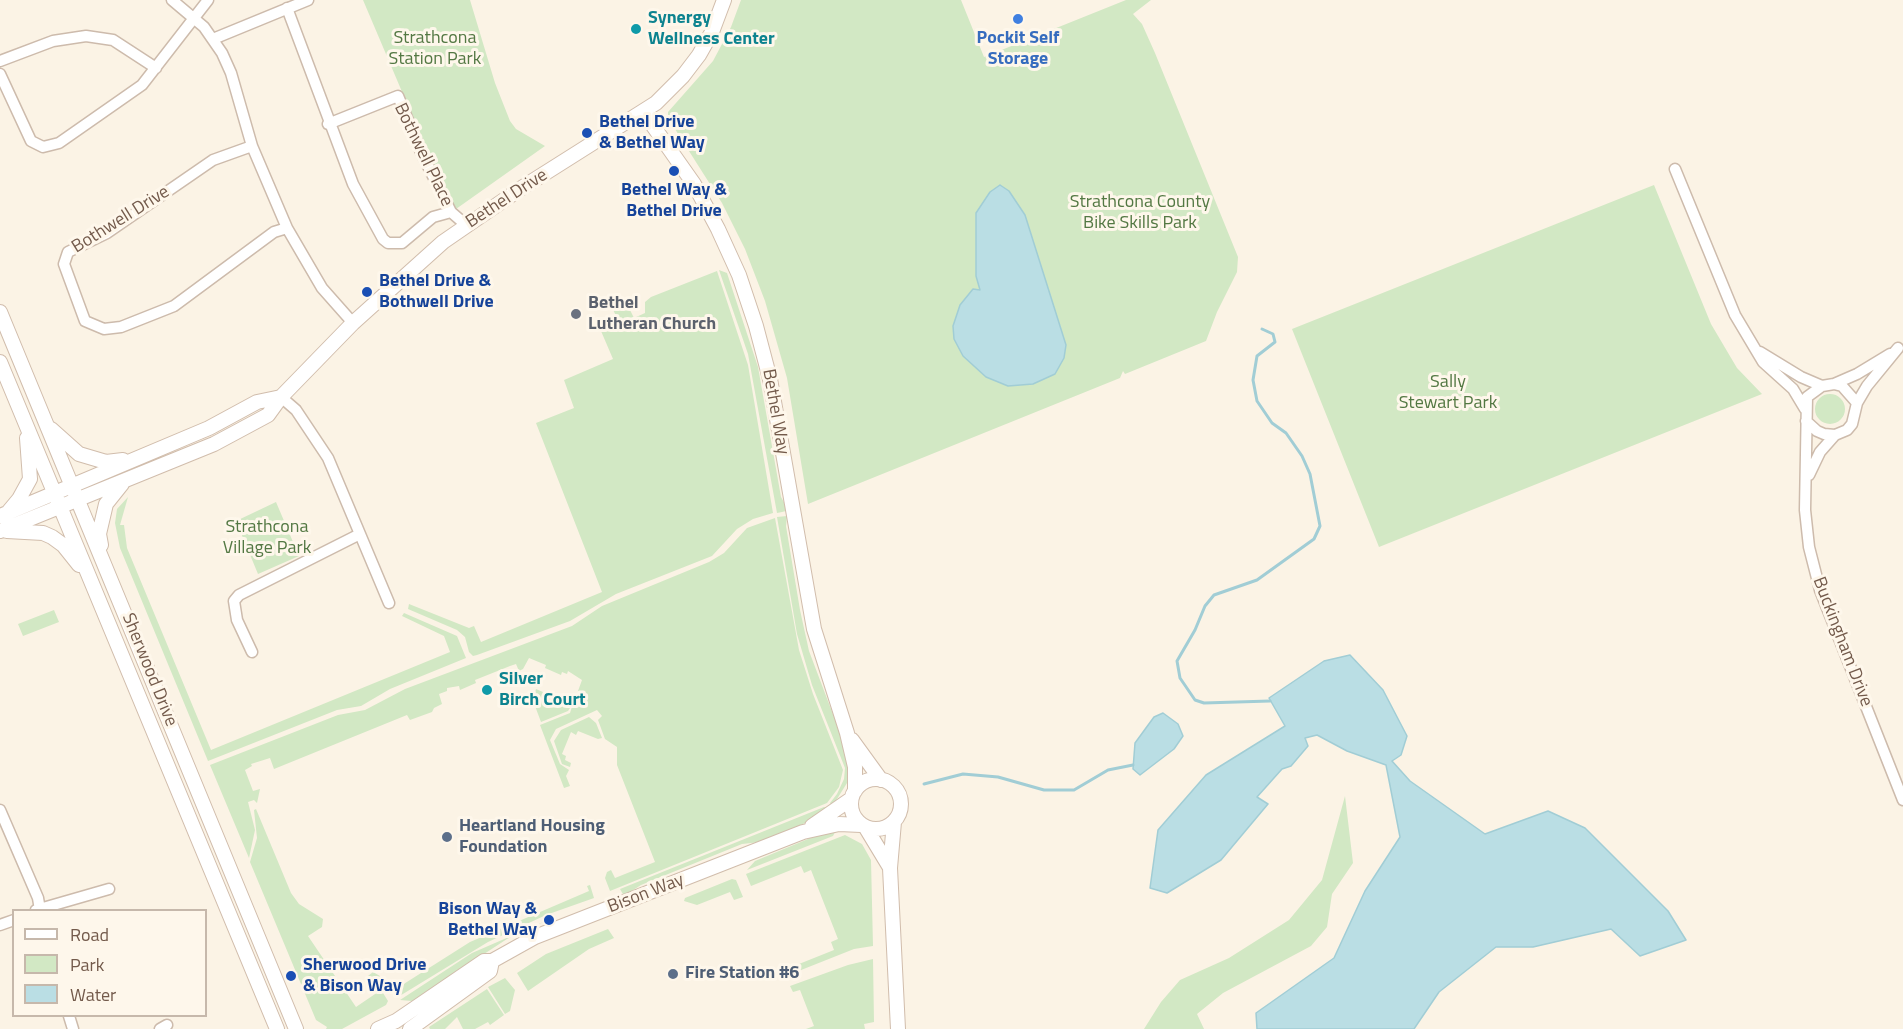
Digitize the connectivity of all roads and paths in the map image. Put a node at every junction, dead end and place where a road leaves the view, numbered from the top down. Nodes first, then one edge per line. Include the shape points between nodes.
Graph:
1 (172, 0) edge
2 (208, 0) edge
3 (308, 0) edge
4 (724, 0) edge
5 (287, 8) junction
6 (194, 17) junction
7 (213, 39) junction
8 (0, 61) edge
9 (156, 68) junction
10 (0, 74) edge
11 (644, 113) junction
12 (328, 124) junction
13 (252, 146) junction
14 (1675, 169) dead end
15 (451, 212) junction
16 (465, 225) junction
17 (287, 228) junction
18 (0, 312) edge
19 (353, 323) junction
20 (1900, 347) edge
21 (1759, 351) junction
22 (0, 362) edge
23 (1828, 385) junction
24 (280, 398) junction
25 (1857, 403) junction
26 (1805, 409) junction
27 (1806, 421) junction
28 (25, 422) junction
29 (48, 426) junction
30 (1835, 435) junction
31 (137, 459) junction
32 (1807, 478) junction
33 (126, 480) junction
34 (73, 485) junction
35 (55, 493) junction
36 (79, 500) junction
37 (61, 508) junction
38 (3, 515) edge
39 (1, 531) edge
40 (360, 534) junction
41 (104, 562) junction
42 (87, 574) junction
43 (389, 603) dead end
44 (252, 652) dead end
45 (847, 733) junction
46 (881, 780) junction
47 (853, 795) junction
48 (1903, 800) edge
49 (0, 810) edge
50 (894, 822) junction
51 (864, 826) junction
52 (803, 832) junction
53 (890, 868) junction
54 (109, 889) dead end
55 (39, 909) edge
56 (42, 909) edge
57 (492, 961) junction
58 (277, 1029) edge
59 (296, 1029) edge
60 (378, 1029) edge
61 (410, 1029) edge
62 (898, 1029) edge

1 - 6 street
2 - 6 street
3 - 5 street
4 - 11 street, Bethel Drive via 699,55
5 - 7 street
5 - 12 street, Bothwell Place
6 - 7 street
6 - 9 street
7 - 13 street via 231,73
8 - 9 street via 53,41 86,36 113,40
9 - 10 street via 142,85 92,123 59,143 43,147 27,135
11 - 16 street, Bethel Drive
11 - 45 street, Bethel Way via 694,184 718,229 756,326 770,379 814,629
12 - 15 street, Bothwell Place via 399,96
12 - 15 street, Bothwell Place via 364,208 388,243 402,243 433,218
13 - 17 street
13 - 17 street, Bothwell Drive via 213,160 107,233 68,252 64,264 86,321 104,329 121,327 174,306 274,232
14 - 21 street via 1735,315
15 - 16 street, Bothwell Place
16 - 19 street, Bethel Drive
17 - 19 street via 322,288
18 - 29 street, Sherwood Drive
19 - 24 street, Bethel Drive
20 - 23 street via 1857,374
20 - 25 street
21 - 23 street via 1801,377
21 - 26 street via 1764,362 1793,389
22 - 28 street, Sherwood Drive
23 - 25 street via 1842,386
23 - 26 street via 1809,393
24 - 31 street via 257,402
24 - 33 street, Bethel Drive via 268,415 243,431
24 - 40 street via 296,410 328,458
25 - 30 street via 1852,424
26 - 27 street
27 - 30 street via 1817,431
27 - 32 street, Buckingham Drive
28 - 35 street, Sherwood Drive
28 - 38 street via 30,479 19,499
29 - 31 street via 79,454 106,462
29 - 34 street, Sherwood Drive
30 - 32 street, Buckingham Drive via 1820,452
31 - 34 street
32 - 48 street, Buckingham Drive via 1805,510 1810,555 1820,590
33 - 36 street, Bethel Drive
33 - 41 street via 109,499 101,521
34 - 35 street
34 - 36 street, Sherwood Drive
35 - 37 street, Sherwood Drive
35 - 38 street
36 - 37 street, Bethel Drive
36 - 41 street, Sherwood Drive
37 - 39 street, Bethel Drive
37 - 42 street, Sherwood Drive
39 - 42 street via 52,537
40 - 43 street
40 - 44 street via 239,595 234,602 237,620
41 - 59 street, Sherwood Drive
42 - 58 street, Sherwood Drive
45 - 46 street, Bethel Way
45 - 47 street, Bethel Way via 855,767
46 - 47 street via 869,780
46 - 50 street via 900,797 900,810
47 - 51 street via 851,811
47 - 52 street, Bison Way
49 - 55 street via 38,898
50 - 51 street via 881,829
50 - 53 street
51 - 52 street, Bison Way via 839,824
51 - 53 street
52 - 57 street, Bison Way via 535,937
53 - 62 street
54 - 56 street
57 - 60 street, Bison Way via 484,960 396,1021
57 - 61 street, Bison Way via 490,971

